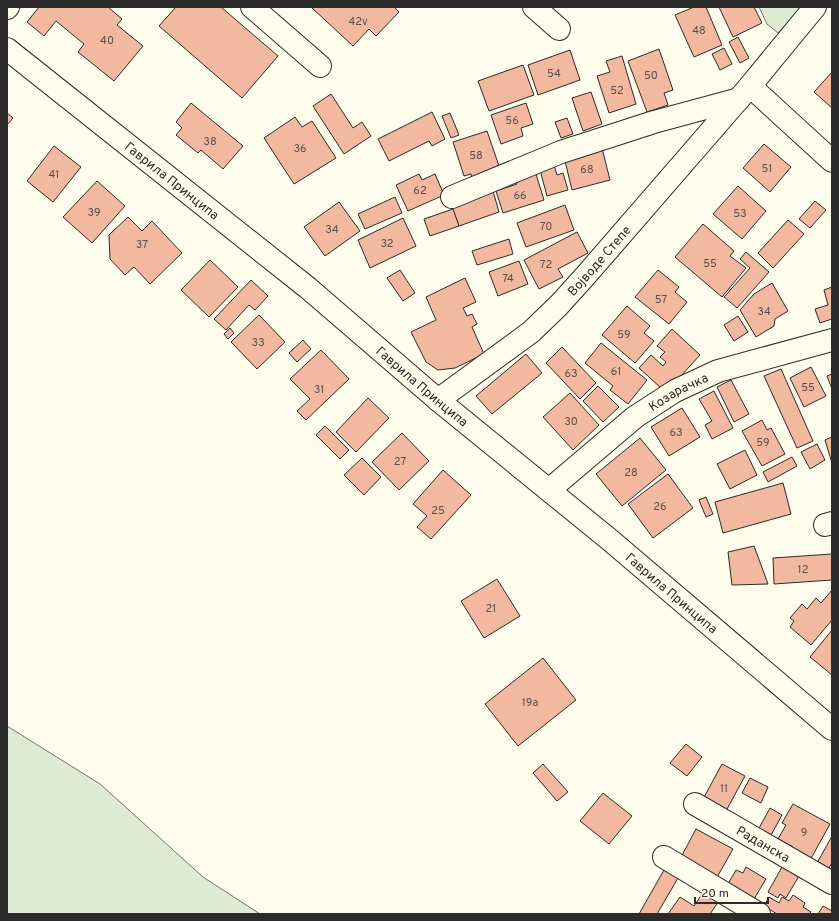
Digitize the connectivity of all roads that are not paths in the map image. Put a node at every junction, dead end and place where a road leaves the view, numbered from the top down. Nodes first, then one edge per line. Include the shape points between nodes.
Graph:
1 (252, 7) edge
2 (534, 7) edge
3 (815, 7) edge
4 (559, 29) dead end
5 (7, 49) edge
6 (320, 66) dead end
7 (744, 92) junction
8 (832, 161) edge
9 (452, 197) dead end
10 (832, 340) edge
11 (438, 400) junction
12 (549, 490) junction
13 (832, 729) edge
14 (695, 804) dead end
15 (664, 857) dead end
16 (832, 883) edge
17 (759, 914) edge

1 - 6 street
2 - 4 street
3 - 7 street, Војводе Степе
5 - 11 street, Гаврила Принципа via 308,288
7 - 8 street
7 - 9 street via 561,152
7 - 11 street, Војводе Степе via 559,305 531,332
10 - 12 street, Козарачка via 718,371 675,391 635,417
11 - 12 street, Гаврила Принципа
12 - 13 street, Гаврила Принципа
14 - 16 street, Раданска
15 - 17 street

